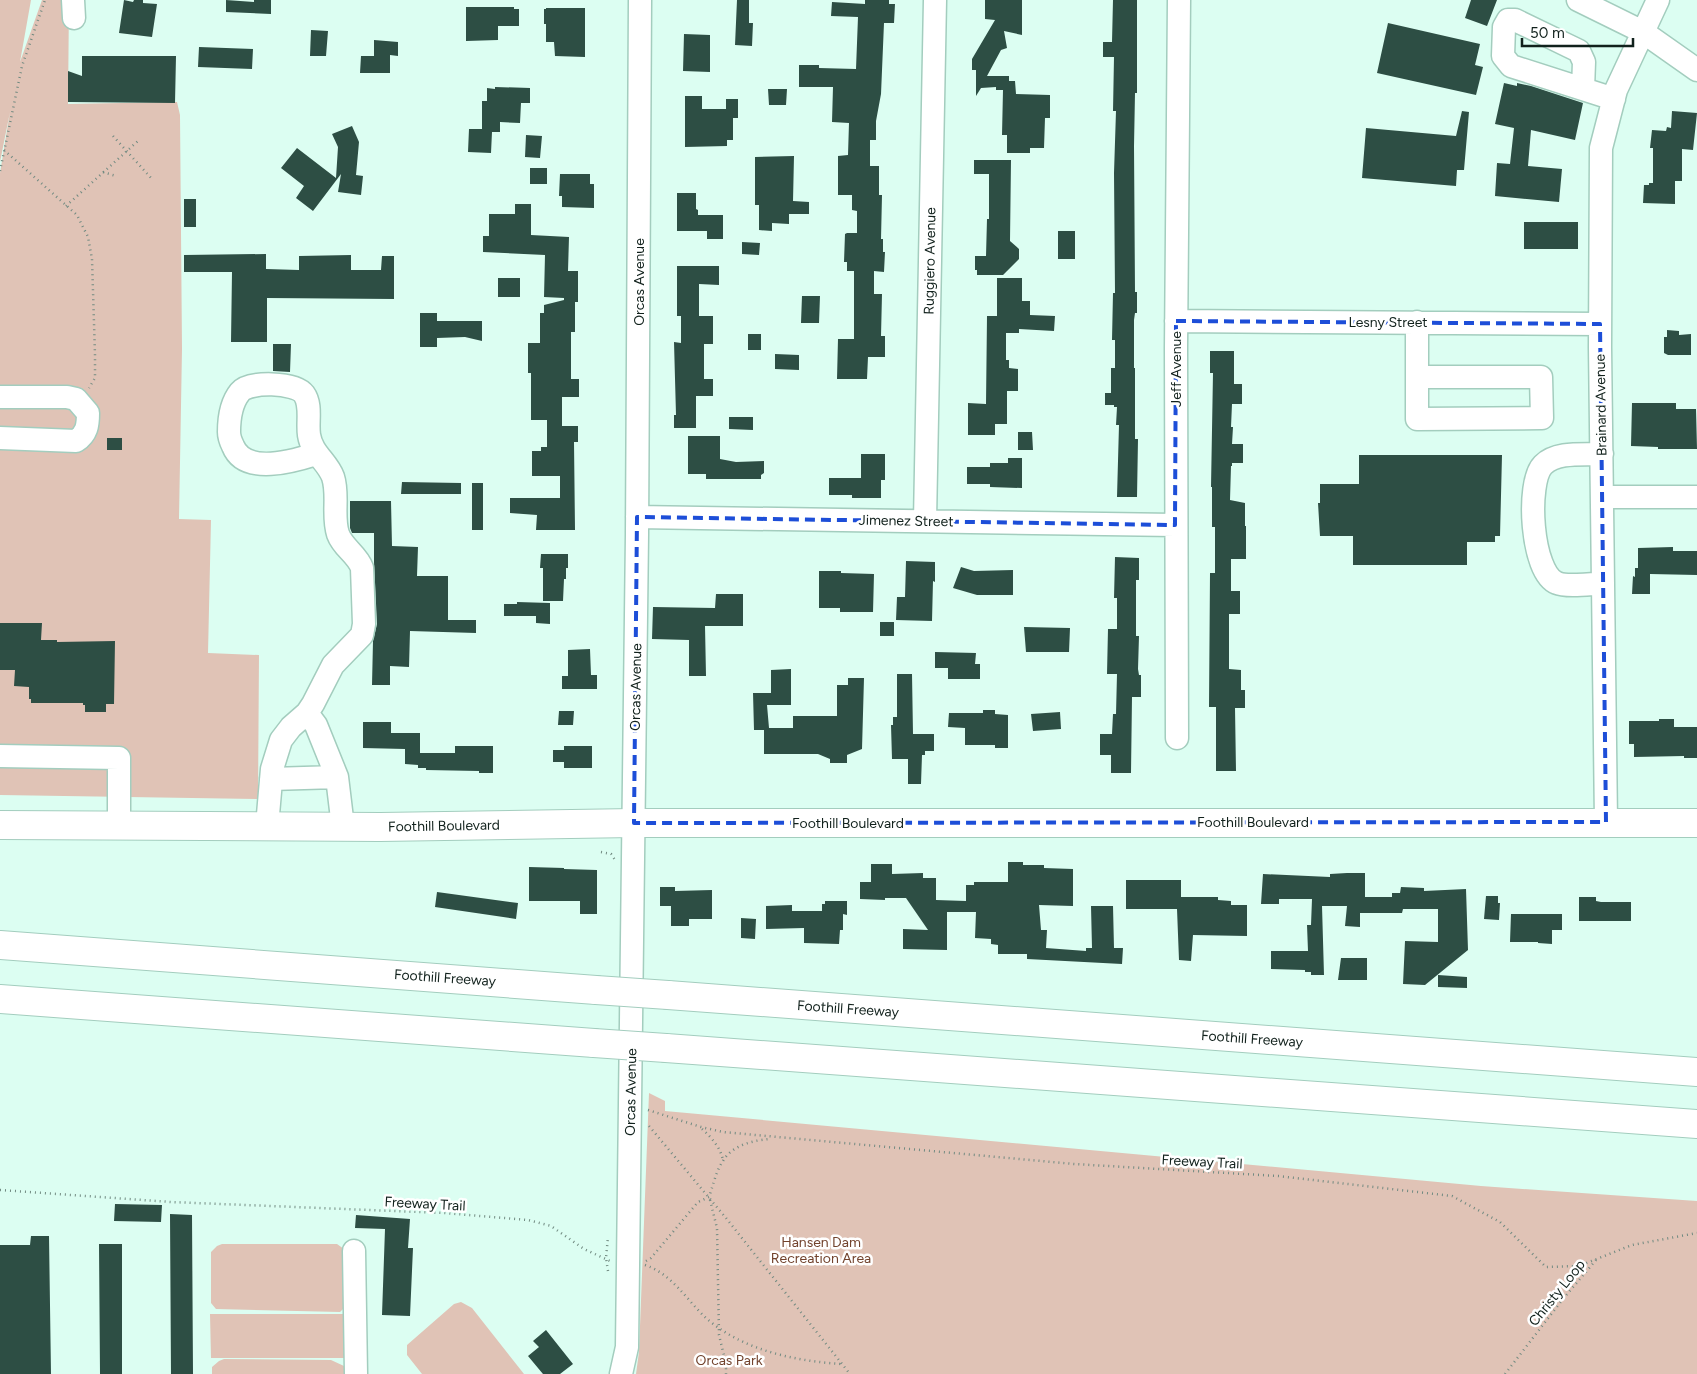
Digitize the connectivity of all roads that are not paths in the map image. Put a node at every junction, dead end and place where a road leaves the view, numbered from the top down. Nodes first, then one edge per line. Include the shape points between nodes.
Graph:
1 (640, 0) edge
2 (935, 0) edge
3 (1179, 0) edge
4 (1578, 0) edge
5 (1658, 0) edge
6 (1643, 32) junction
7 (1697, 70) edge
8 (1583, 89) dead end
9 (1614, 99) junction
10 (1176, 321) junction
11 (1417, 322) junction
12 (1600, 324) junction
13 (1417, 377) junction
14 (0, 397) edge
15 (0, 438) edge
16 (316, 454) dead end
17 (1602, 454) junction
18 (1602, 497) junction
19 (1697, 497) edge
20 (637, 517) junction
21 (925, 521) junction
22 (1176, 525) junction
23 (1603, 583) junction
24 (307, 713) junction
25 (1176, 738) dead end
26 (0, 756) edge
27 (336, 777) junction
28 (271, 779) junction
29 (1606, 822) junction
30 (634, 823) junction
31 (1697, 823) edge
32 (0, 825) edge
33 (119, 826) junction
34 (267, 826) junction
35 (343, 827) junction
36 (0, 945) edge
37 (0, 999) edge
38 (1697, 1072) edge
39 (1697, 1124) edge
40 (354, 1251) dead end
41 (356, 1374) edge
42 (621, 1374) edge

1 - 20 street, Orcas Avenue
2 - 21 street, Ruggiero Avenue
3 - 10 street, Jeff Avenue
4 - 6 street
5 - 6 street, Brainard Avenue
6 - 7 street
6 - 9 street, Brainard Avenue
8 - 9 street
9 - 12 street, Brainard Avenue via 1601,148
10 - 11 street, Lesny Street
10 - 22 street, Jeff Avenue
11 - 12 street, Lesny Street
11 - 13 street
12 - 17 street, Brainard Avenue
13 - 13 street via 1417,419 1542,418 1541,377
14 - 15 street via 67,397 76,399 88,413 88,425 83,436 76,440
16 - 24 street via 333,477 338,536 362,568 364,624 362,635 326,675
17 - 18 street, Brainard Avenue
17 - 23 street via 1557,456 1543,464 1535,486 1534,534 1539,559 1549,577 1557,583
18 - 19 street
18 - 23 street, Brainard Avenue
20 - 21 street, Jimenez Street
20 - 30 street, Orcas Avenue
21 - 22 street, Jimenez Street
22 - 25 street, Jeff Avenue
23 - 29 street, Brainard Avenue
24 - 27 street via 316,725
24 - 28 street via 281,740
26 - 33 street via 119,758
27 - 28 street
27 - 35 street
28 - 34 street
29 - 30 main road, Foothill Boulevard
29 - 31 main road, Foothill Boulevard
30 - 35 main road, Foothill Boulevard
30 - 42 street, Orcas Avenue via 630,1104 635,1264 627,1347
32 - 33 main road, Foothill Boulevard
33 - 34 main road, Foothill Boulevard
34 - 35 main road, Foothill Boulevard
36 - 38 main road, Foothill Freeway, bridge
37 - 39 main road, bridge
40 - 41 street

